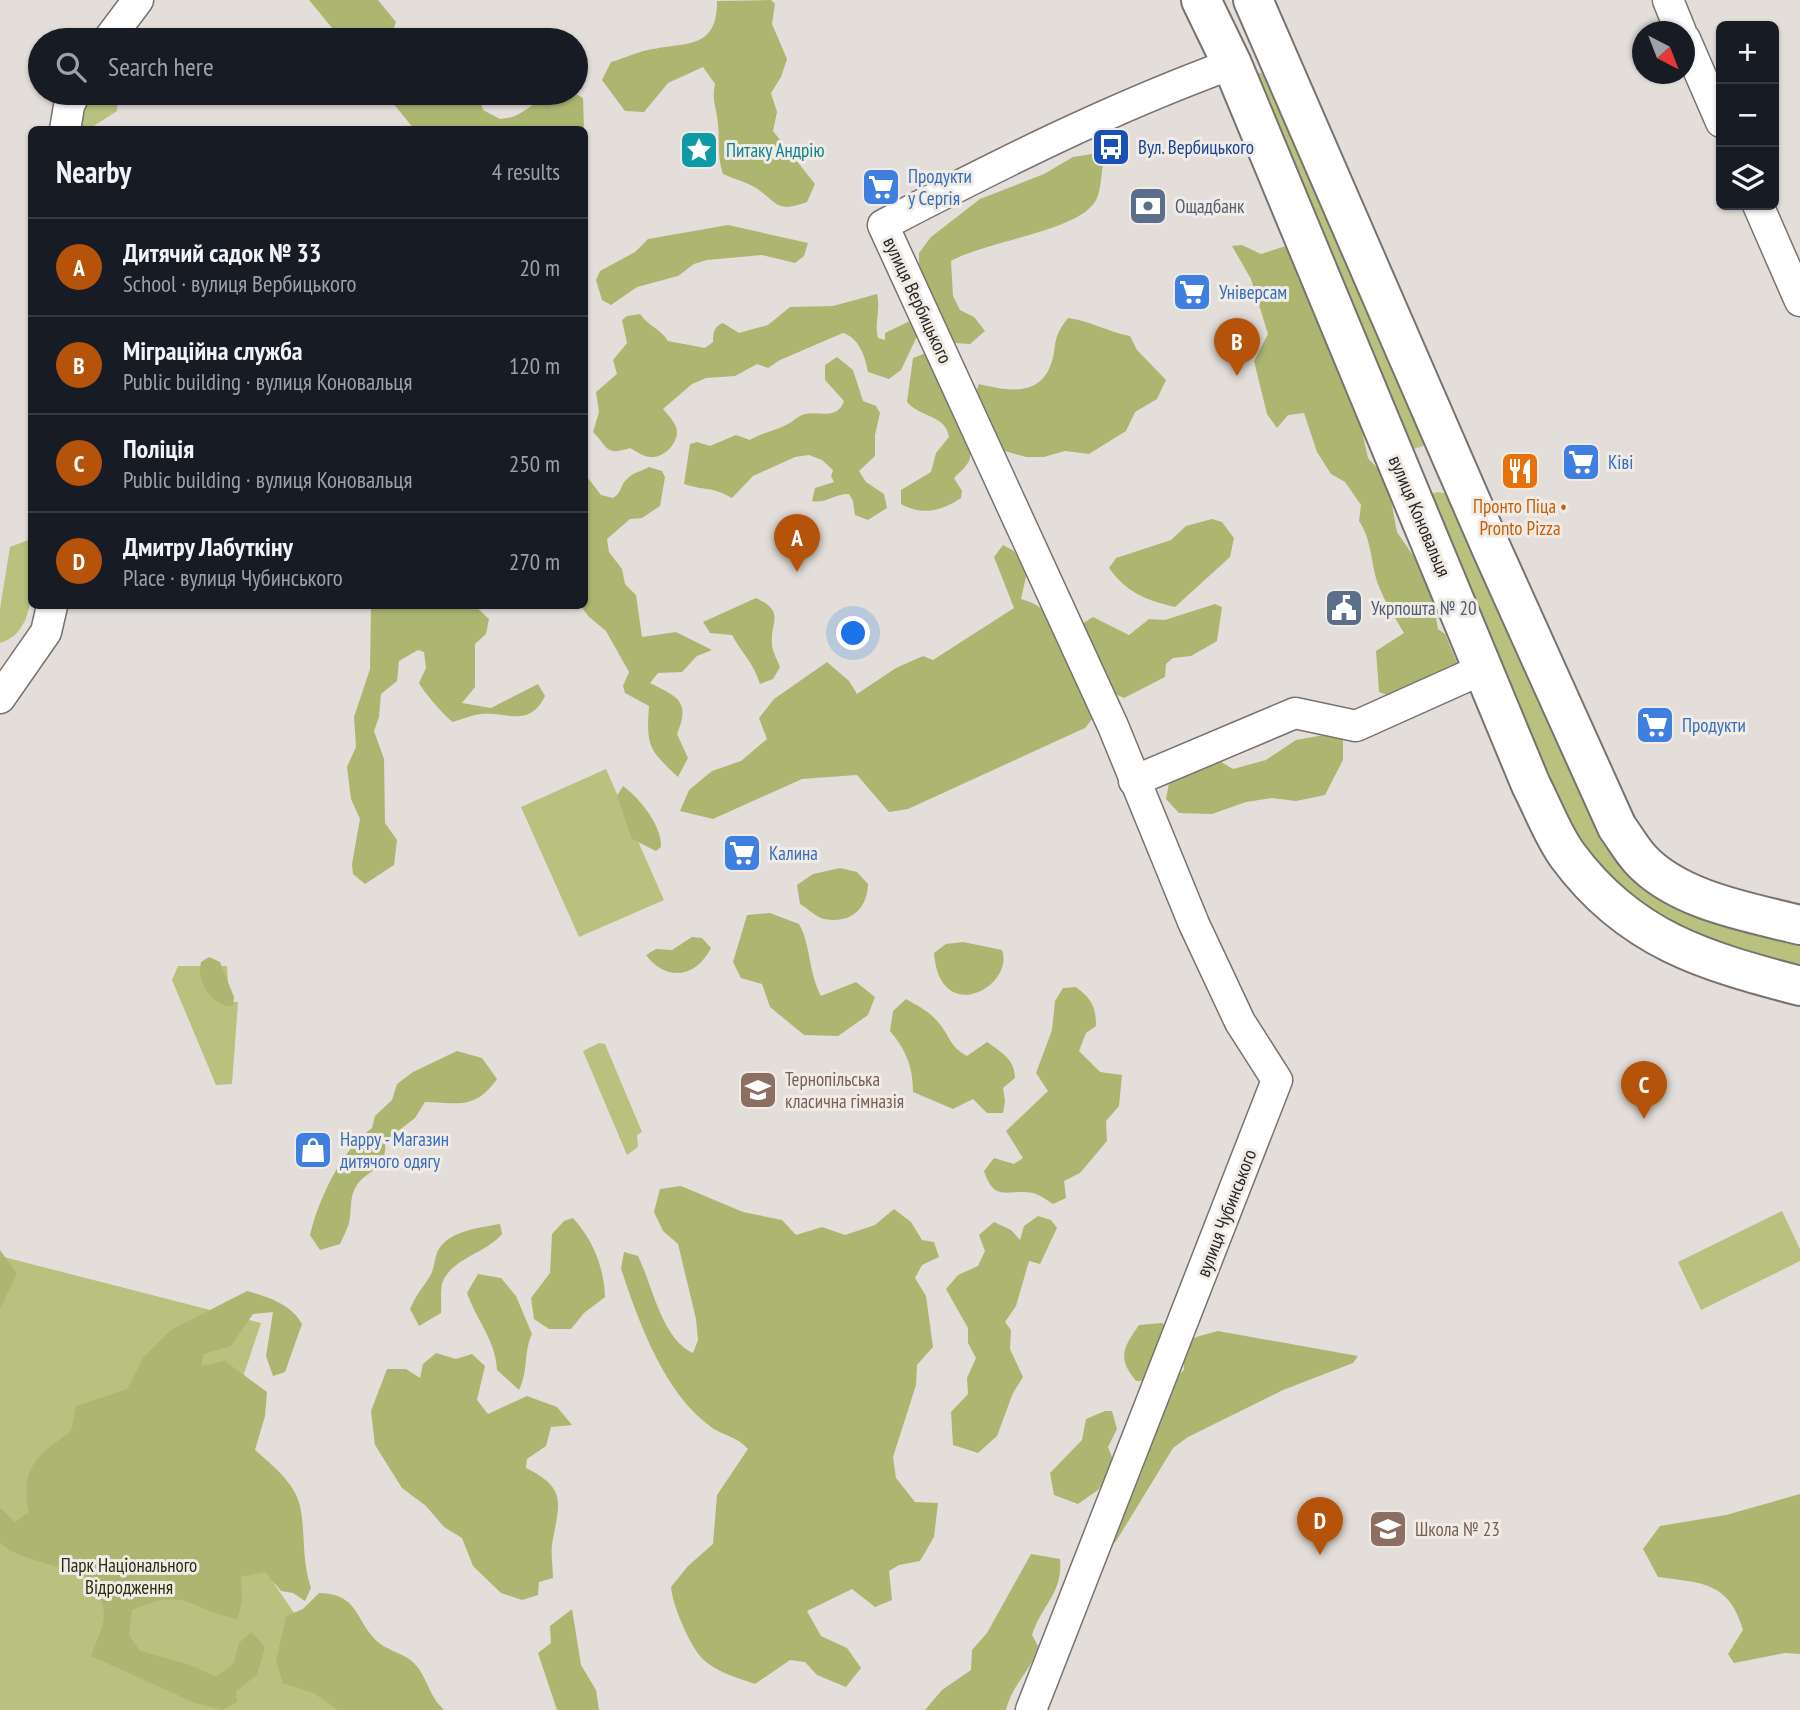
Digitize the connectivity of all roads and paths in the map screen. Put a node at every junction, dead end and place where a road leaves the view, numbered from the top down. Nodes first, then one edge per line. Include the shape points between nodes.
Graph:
1 (138, 0) edge
2 (1201, 0) edge
3 (1253, 0) edge
4 (1668, 0) edge
5 (1677, 21) edge
6 (117, 28) edge
7 (1275, 50) junction
8 (1695, 63) edge
9 (1232, 64) junction
10 (69, 105) edge
11 (1716, 111) edge
12 (66, 126) edge
13 (1760, 210) edge
14 (1800, 301) edge
15 (51, 609) edge
16 (1483, 669) junction
17 (0, 698) edge
18 (1113, 726) joint
19 (1135, 781) junction
20 (1800, 925) edge
21 (1800, 986) edge
22 (1031, 1710) edge

1 - 6 street
2 - 9 main road, вулиця Коновальця
3 - 7 main road
4 - 5 street
7 - 9 main road
7 - 20 main road via 1617,827 1640,859 1663,877 1696,894
8 - 11 street
9 - 16 main road, вулиця Коновальця
9 - 18 street, вулиця Вербицького via 1152,93 1030,149 884,225
10 - 12 street
13 - 14 street
15 - 17 street via 46,632
16 - 19 street via 1356,726 1295,713
16 - 21 main road, вулиця Коновальця via 1531,785 1567,855 1589,881 1642,927 1694,956
18 - 19 street, вулиця Чубинського
19 - 22 street, вулиця Чубинського via 1240,1022 1277,1080

